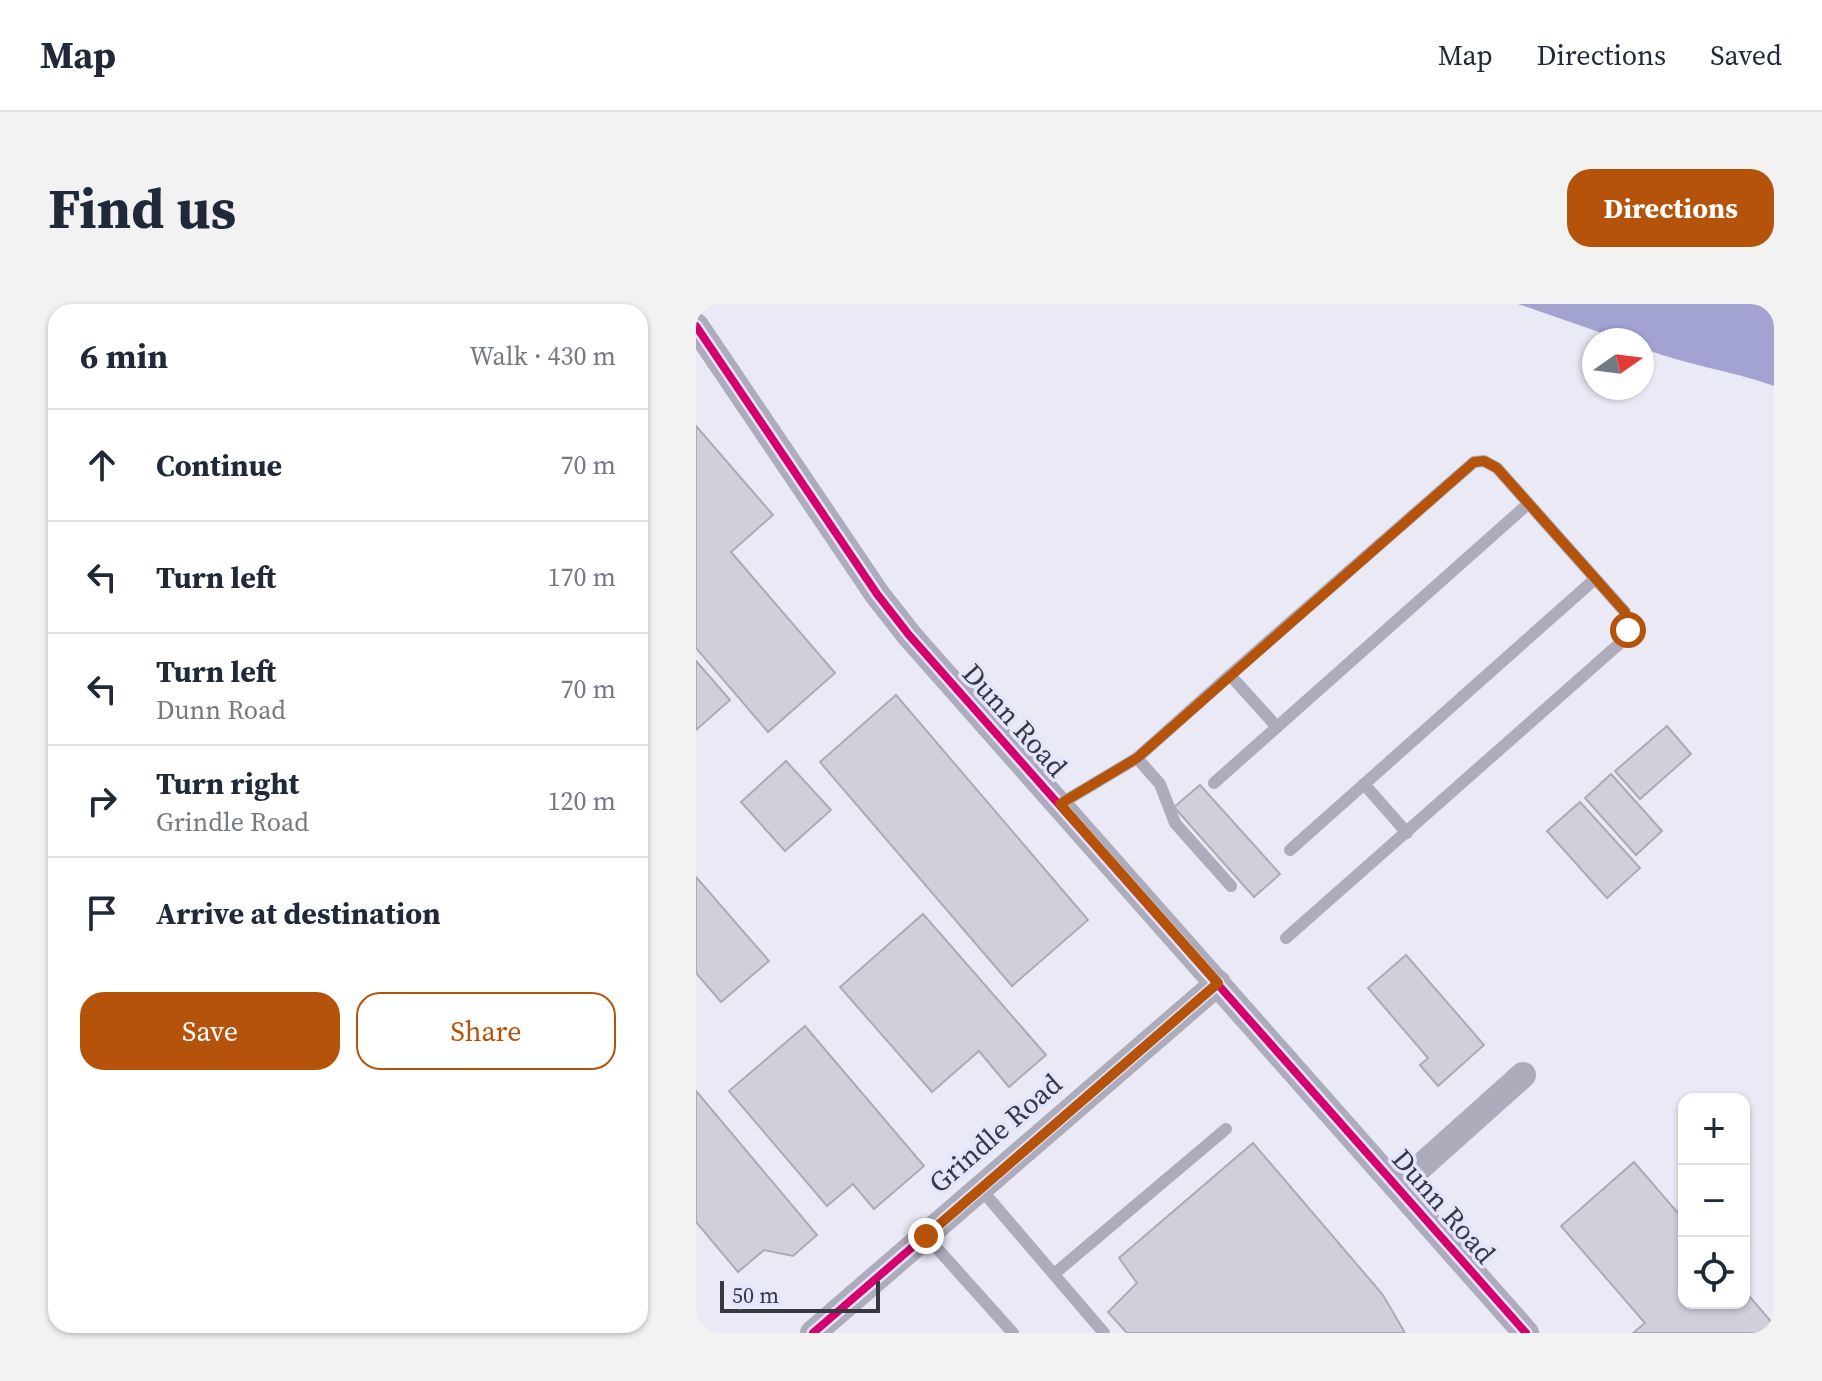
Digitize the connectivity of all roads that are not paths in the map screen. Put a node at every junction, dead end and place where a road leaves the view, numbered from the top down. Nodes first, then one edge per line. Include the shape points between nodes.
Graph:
1 (696, 326) edge
2 (1528, 504) junction
3 (1595, 579) junction
4 (1230, 675) junction
5 (1277, 727) junction
6 (1137, 758) junction
7 (1214, 783) dead end
8 (1364, 784) junction
9 (1060, 804) junction
10 (1407, 833) junction
11 (1290, 850) dead end
12 (1231, 886) dead end
13 (1286, 938) dead end
14 (1218, 983) junction
15 (1523, 1075) dead end
16 (1226, 1129) dead end
17 (1399, 1186) junction
18 (980, 1188) junction
19 (926, 1236) junction
20 (1054, 1274) junction
21 (813, 1333) edge
22 (1013, 1333) edge
23 (1104, 1333) edge
24 (1526, 1333) edge

1 - 9 street, Dunn Road via 877,594
2 - 3 lane
2 - 4 lane via 1497,468 1474,462
2 - 5 lane
3 - 8 lane
3 - 10 lane via 1625,612 1627,637
4 - 5 lane
4 - 6 lane
5 - 7 lane
6 - 9 lane
6 - 12 lane via 1160,784 1175,823
8 - 10 lane
8 - 11 lane
9 - 14 street, Dunn Road
10 - 13 lane
14 - 17 street, Dunn Road
14 - 18 street, Grindle Road
15 - 17 street
16 - 20 lane
17 - 24 street, Dunn Road
18 - 19 street, Grindle Road
18 - 20 lane
19 - 21 street, Grindle Road
19 - 22 lane
20 - 23 lane

